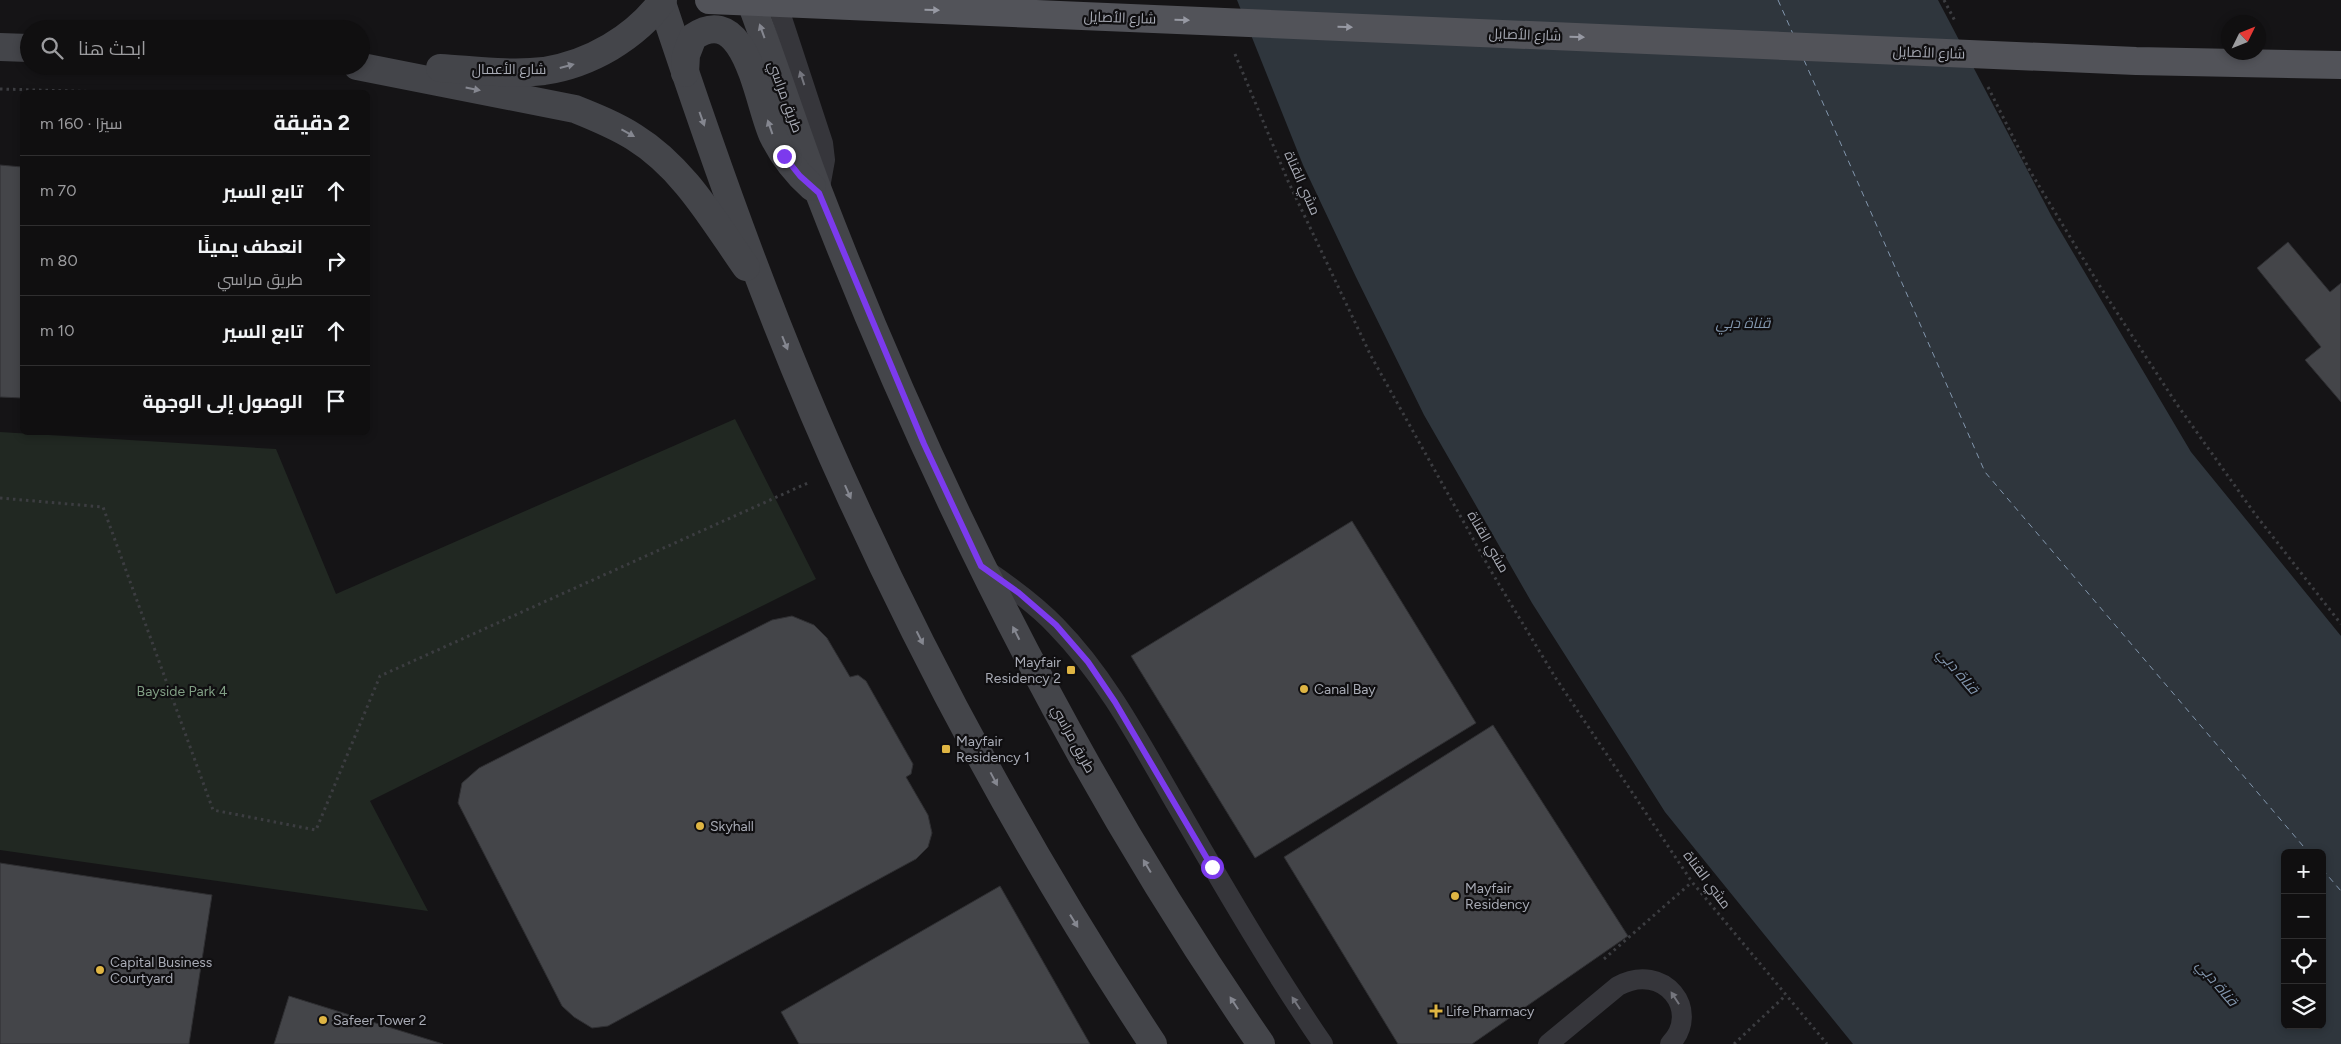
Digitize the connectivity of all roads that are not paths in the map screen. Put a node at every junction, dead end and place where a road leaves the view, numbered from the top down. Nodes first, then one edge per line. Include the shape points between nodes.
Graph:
1 (709, 0) edge
2 (750, 0) edge
3 (776, 0) edge
4 (662, 1) edge
5 (0, 47) edge
6 (20, 48) edge
7 (370, 64) edge
8 (2341, 65) edge
9 (370, 69) edge
10 (685, 73) junction
11 (819, 193) junction
12 (767, 298) junction
13 (981, 566) junction
14 (1153, 1044) edge
15 (1261, 1044) edge
16 (1323, 1044) edge
17 (1548, 1044) edge
18 (1670, 1044) edge

1 -> 8 main road, شارع الأصايل via 2136,61
11 -> 2 street, طريق مراسي
11 -> 3 lane via 825,160 823,143
7 -> 4 street, شارع الأعمال via 515,72 571,65 621,41
4 - 10 street
5 - 6 street
9 -> 12 street via 575,109 635,137 685,181
11 -> 10 street via 784,156 772,134 746,53 731,30 710,26 693,37 686,56
10 -> 12 street
11 - 13 street, طريق مراسي via 924,444
12 -> 14 street via 838,469 899,598 1015,820
15 -> 13 street, طريق مراسي via 1108,802
16 -> 13 lane via 1260,947 1088,662 1056,625
18 -> 17 lane via 1679,1032 1681,1006 1666,986 1655,979 1642,978 1618,986

